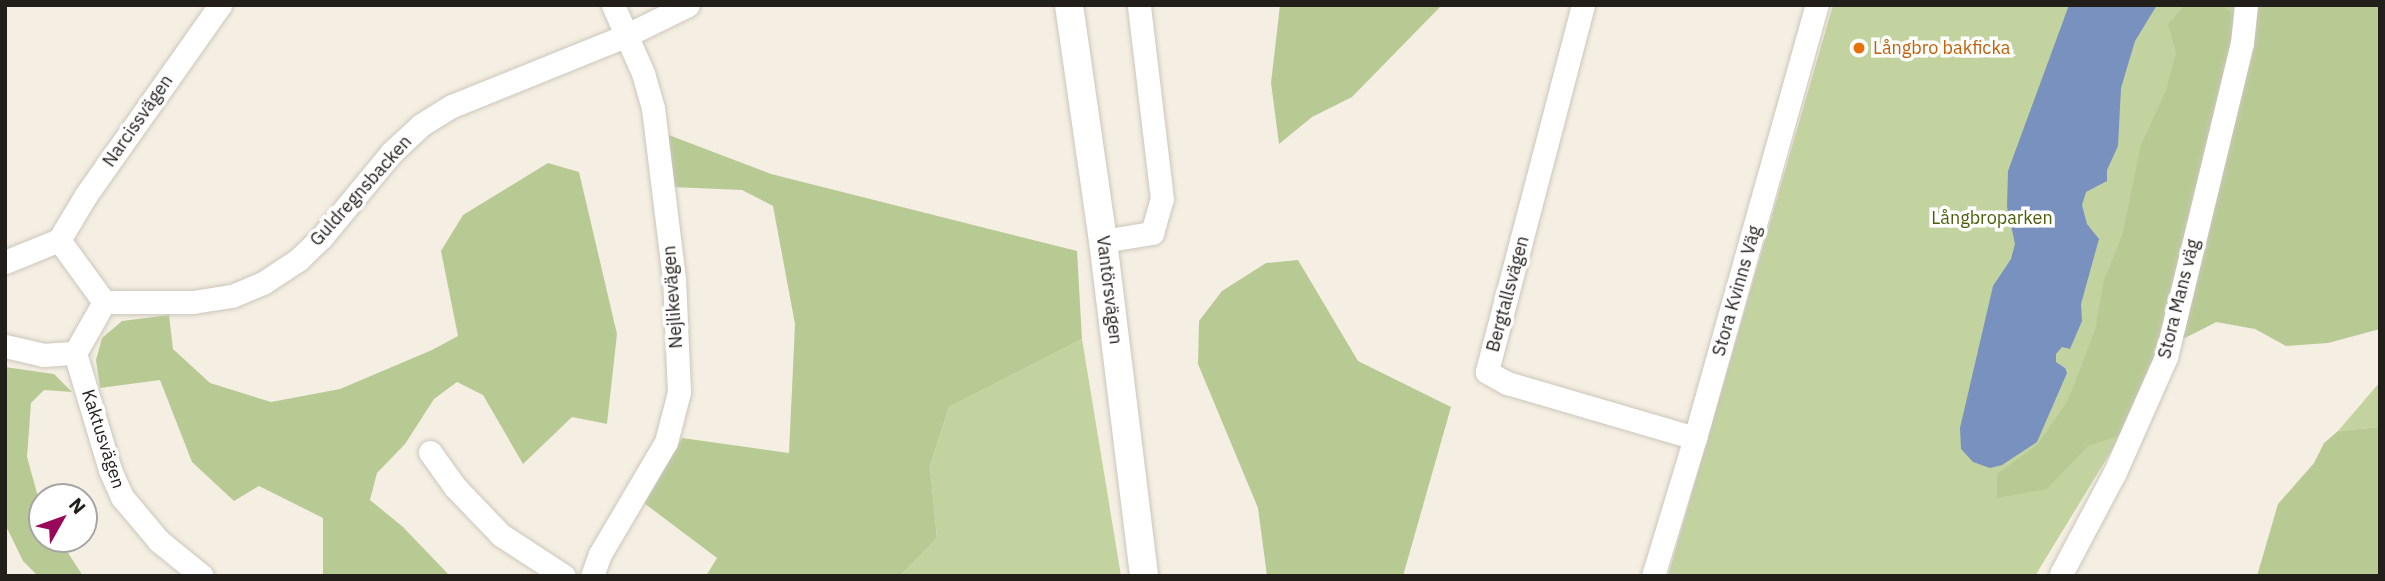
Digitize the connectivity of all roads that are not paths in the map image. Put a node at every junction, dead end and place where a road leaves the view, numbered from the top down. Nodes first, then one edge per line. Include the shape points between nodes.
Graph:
1 (220, 5) edge
2 (613, 5) edge
3 (688, 5) edge
4 (1069, 5) edge
5 (1139, 5) edge
6 (1583, 5) edge
7 (1817, 5) edge
8 (2246, 5) edge
9 (625, 36) junction
10 (60, 240) junction
11 (1103, 240) junction
12 (5, 262) edge
13 (104, 302) junction
14 (5, 346) edge
15 (75, 353) junction
16 (1695, 438) junction
17 (430, 452) dead end
18 (2061, 574) edge
19 (202, 576) edge
20 (564, 576) edge
21 (592, 576) edge
22 (1144, 576) edge
23 (1653, 576) edge

1 - 10 street, Narcissvägen
2 - 9 street, Nejlikevägen
3 - 9 street, Guldregnsbacken
4 - 11 street, Vantörsvägen
5 - 11 street via 1162,199 1152,233
6 - 16 street, Bergtallsvägen via 1488,372 1507,383
7 - 16 street, Stora Kvinns Väg
8 - 18 street, Stora Mans väg via 2242,43 2166,357 2115,472
9 - 13 street, Guldregnsbacken via 452,106 421,125 391,153 321,238 263,283 232,296 193,302
9 - 21 street, Nejlikevägen via 653,108 674,279 679,392 666,442 600,554
10 - 12 street
10 - 13 street
11 - 22 street, Vantörsvägen
13 - 15 street
14 - 15 street via 43,355
15 - 19 street, Kaktusvägen via 122,497 159,541
16 - 23 street, Stora Kvinns Väg
17 - 20 street via 455,487 501,535

